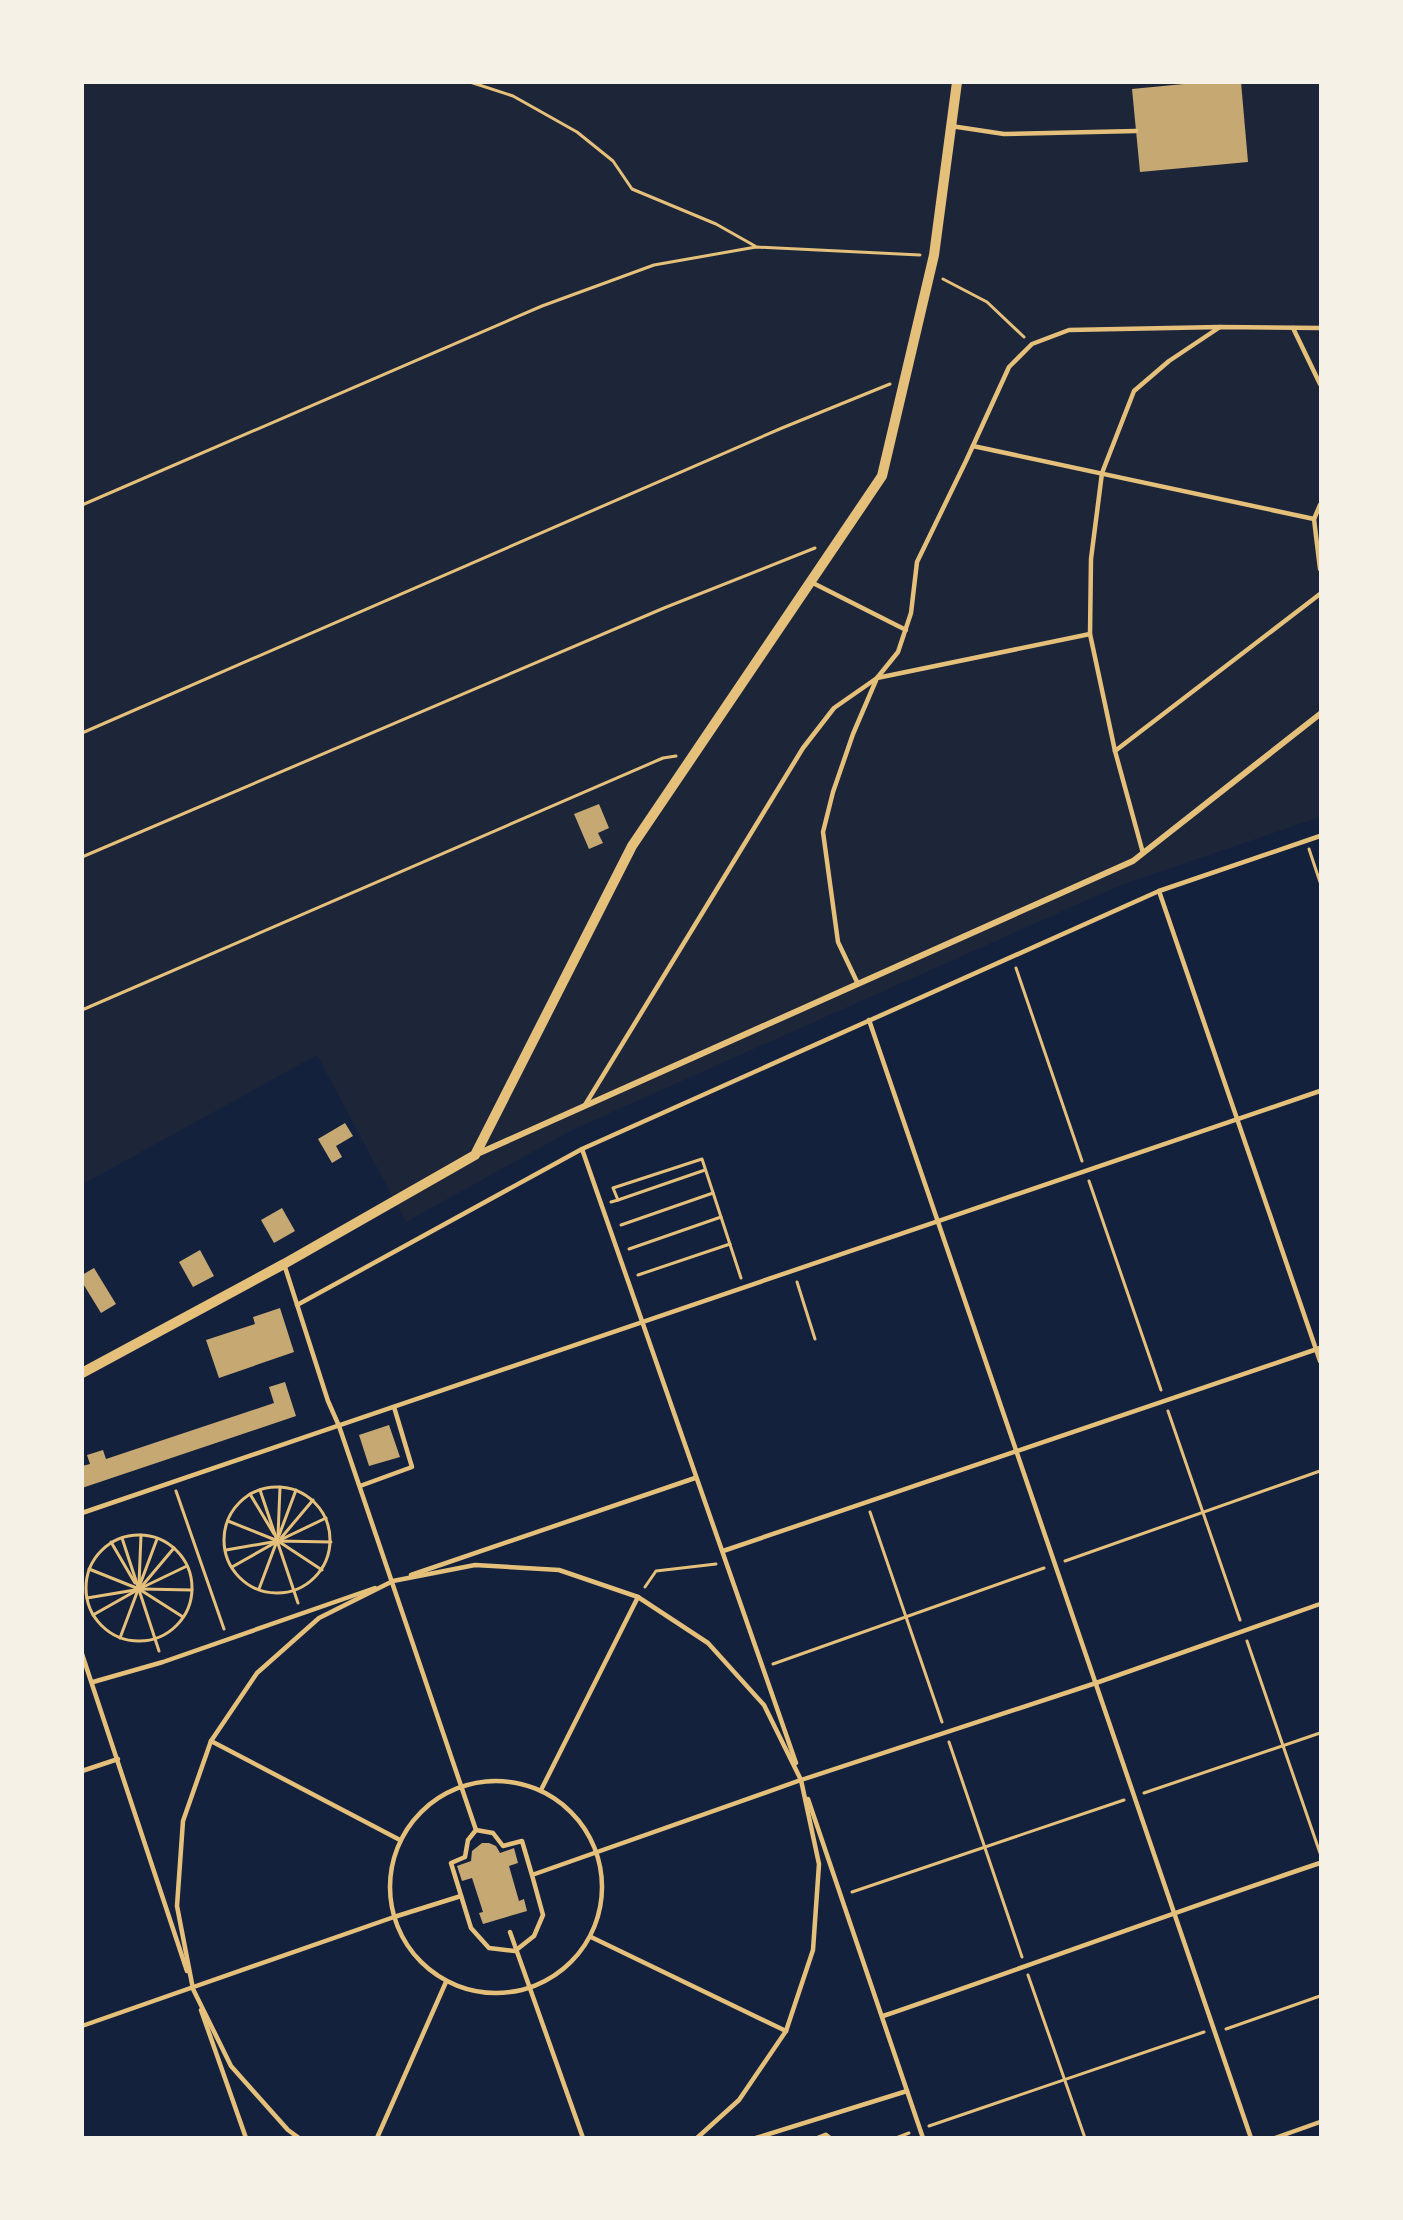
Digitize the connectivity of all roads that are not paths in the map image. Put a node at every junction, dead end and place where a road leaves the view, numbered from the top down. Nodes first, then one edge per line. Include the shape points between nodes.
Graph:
1 (957, 82) edge
2 (951, 126) junction
3 (1136, 131) dead end
4 (1220, 327) junction
5 (1293, 328) junction
6 (1320, 328) edge
7 (1320, 384) edge
8 (973, 446) junction
9 (1102, 473) junction
10 (1320, 505) edge
11 (1314, 519) junction
12 (1320, 568) edge
13 (811, 582) junction
14 (1320, 594) edge
15 (906, 630) junction
16 (1090, 634) junction
17 (877, 678) junction
18 (1320, 714) edge
19 (1115, 751) junction
20 (1320, 837) edge
21 (1143, 853) junction
22 (1159, 891) junction
23 (858, 984) junction
24 (869, 1020) junction
25 (1320, 1091) edge
26 (583, 1107) junction
27 (1238, 1119) junction
28 (582, 1149) junction
29 (476, 1155) junction
30 (938, 1222) junction
31 (284, 1264) junction
32 (297, 1305) junction
33 (642, 1322) junction
34 (1318, 1348) edge
35 (1320, 1361) edge
36 (82, 1373) edge
37 (394, 1407) junction
38 (339, 1426) junction
39 (1016, 1451) junction
40 (695, 1478) junction
41 (360, 1486) junction
42 (82, 1513) edge
43 (723, 1551) junction
44 (393, 1581) junction
45 (638, 1597) junction
46 (1320, 1604) edge
47 (82, 1654) edge
48 (93, 1683) junction
49 (1096, 1683) junction
50 (211, 1741) junction
51 (118, 1760) junction
52 (82, 1771) edge
53 (801, 1780) junction
54 (462, 1786) junction
55 (541, 1790) junction
56 (476, 1830) junction
57 (400, 1840) junction
58 (597, 1852) junction
59 (1320, 1863) edge
60 (532, 1875) junction
61 (461, 1896) junction
62 (1174, 1912) junction
63 (394, 1917) junction
64 (510, 1932) dead end
65 (591, 1936) junction
66 (515, 1951) junction
67 (446, 1982) junction
68 (529, 1988) junction
69 (193, 1989) junction
70 (883, 2016) junction
71 (82, 2026) edge
72 (786, 2031) junction
73 (907, 2091) junction
74 (1320, 2122) edge
75 (246, 2138) edge
76 (299, 2138) edge
77 (377, 2138) edge
78 (583, 2138) edge
79 (697, 2138) edge
80 (756, 2138) edge
81 (923, 2138) edge
82 (1251, 2138) edge
83 (1275, 2138) edge

1 - 2 street
2 - 3 lane via 1004,134
2 - 13 street via 934,255 882,476
4 - 5 lane
4 - 8 lane via 1070,330 1032,344 1009,367
4 - 9 lane via 1169,361 1134,391
5 - 6 lane
5 - 7 lane
8 - 9 lane
8 - 15 lane via 916,562
9 - 11 lane
9 - 16 lane via 1091,558
10 - 11 lane
11 - 12 lane
13 - 15 lane
13 - 29 street via 632,846
14 - 19 lane
15 - 17 lane via 898,652
16 - 17 lane
16 - 19 lane
17 - 23 lane via 853,734 823,832 838,942
17 - 26 lane via 834,708 803,748
18 - 21 street
19 - 21 lane
20 - 22 lane
21 - 23 street via 1133,861
22 - 24 lane
22 - 27 lane
23 - 26 street
24 - 28 lane
24 - 30 lane
25 - 27 lane
26 - 29 street
27 - 30 lane
27 - 34 lane
28 - 32 lane
28 - 33 lane
29 - 31 street
30 - 33 lane
30 - 39 lane
31 - 32 lane
31 - 36 street
32 - 38 lane
33 - 37 lane
33 - 40 lane
34 - 35 lane
34 - 39 lane
37 - 38 lane
37 - 41 lane via 412,1467
38 - 41 lane
38 - 42 lane
39 - 43 lane
39 - 49 lane
40 - 43 lane
40 - 44 lane
41 - 44 lane
43 - 53 lane
44 - 45 lane via 476,1565 559,1570
44 - 48 lane
44 - 50 lane via 319,1618 257,1673
44 - 54 lane
45 - 53 lane via 708,1643 764,1705
45 - 55 lane
46 - 49 lane
47 - 48 lane
48 - 51 lane
49 - 53 lane
49 - 62 lane
50 - 57 lane
50 - 69 lane via 183,1821 177,1906
51 - 52 lane
51 - 69 lane
53 - 58 lane
53 - 70 lane
53 - 72 lane via 819,1864 813,1950
54 - 55 lane via 502,1780
54 - 56 lane
54 - 57 lane via 426,1807
55 - 58 lane via 575,1815
56 - 60 lane via 493,1833 502,1846 522,1841
56 - 61 lane via 468,1840 465,1857 451,1863
57 - 63 lane via 390,1878
58 - 60 lane
58 - 65 lane via 603,1895
59 - 62 lane
60 - 66 lane via 543,1915 534,1936
61 - 63 lane
61 - 66 lane via 471,1928 489,1948
62 - 70 lane
62 - 82 lane
63 - 67 lane via 413,1955
63 - 69 lane
64 - 66 lane
65 - 68 lane via 568,1967
65 - 72 lane
66 - 68 lane
67 - 68 lane via 491,1994
67 - 77 lane
68 - 78 lane
69 - 71 lane
69 - 75 lane
69 - 76 lane via 231,2066
70 - 73 lane
72 - 79 lane via 740,2100
73 - 80 lane
73 - 81 lane
74 - 83 lane

